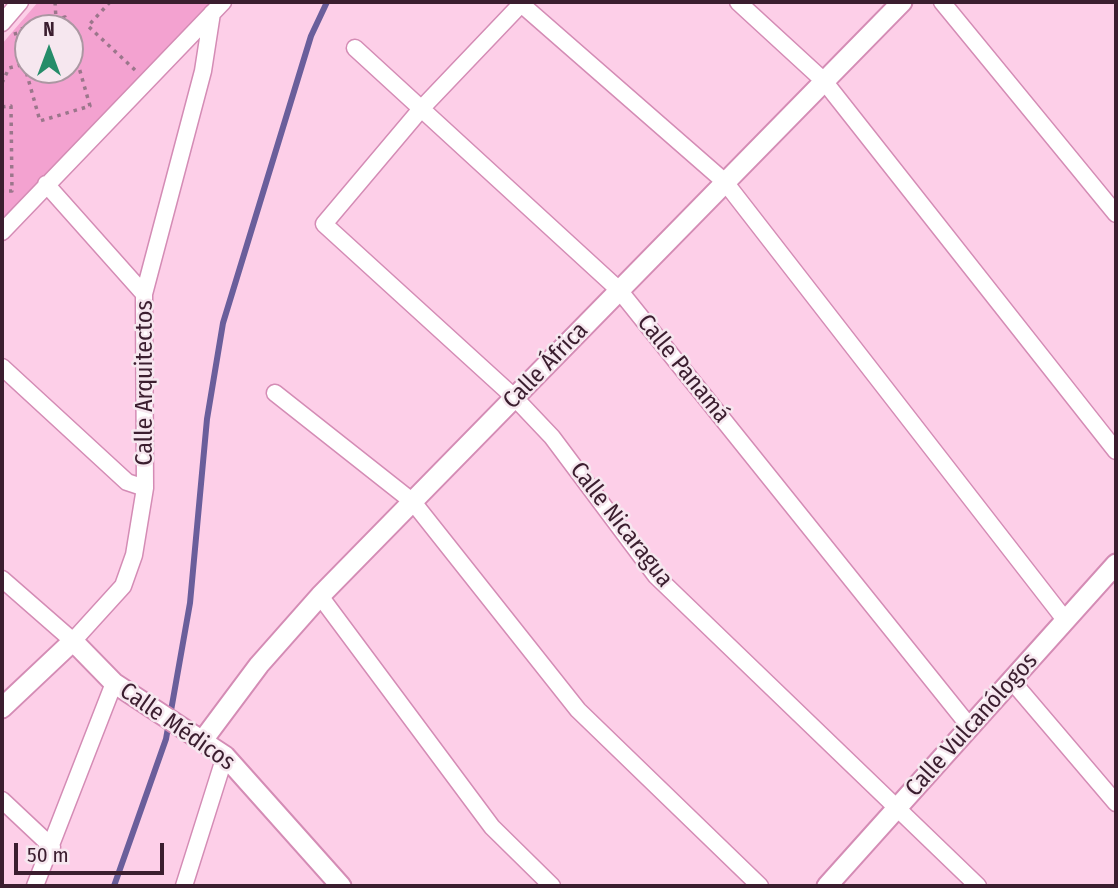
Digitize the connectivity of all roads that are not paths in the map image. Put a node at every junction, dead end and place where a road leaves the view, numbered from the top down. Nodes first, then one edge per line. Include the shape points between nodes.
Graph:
1 (20, 2) edge
2 (521, 2) edge
3 (738, 2) edge
4 (902, 2) edge
5 (942, 2) edge
6 (218, 8) edge
7 (2, 23) edge
8 (355, 48) dead end
9 (824, 81) junction
10 (421, 109) junction
11 (725, 182) junction
12 (46, 184) junction
13 (1116, 214) edge
14 (2, 232) edge
15 (620, 290) junction
16 (144, 294) junction
17 (2, 367) edge
18 (275, 393) dead end
19 (515, 397) junction
20 (1116, 451) edge
21 (145, 488) junction
22 (413, 502) junction
23 (1116, 565) edge
24 (2, 579) edge
25 (320, 596) junction
26 (1066, 621) junction
27 (73, 641) junction
28 (1012, 681) junction
29 (114, 683) junction
30 (2, 708) edge
31 (970, 727) junction
32 (203, 740) junction
33 (225, 756) junction
34 (2, 800) edge
35 (1116, 803) edge
36 (898, 808) junction
37 (52, 847) junction
38 (35, 886) edge
39 (184, 886) edge
40 (341, 886) edge
41 (552, 886) edge
42 (760, 886) edge
43 (827, 886) edge
44 (978, 886) edge

1 - 7 street
2 - 10 street
2 - 11 street
3 - 9 street
4 - 9 street, Calle África
5 - 13 street
6 - 12 street
6 - 16 street, Calle Arquitectos
8 - 10 street, Calle Panamá
9 - 11 street, Calle África
9 - 20 street
10 - 15 street, Calle Panamá
10 - 19 street, Calle Nicaragua via 324,224
11 - 15 street, Calle África
11 - 26 street
12 - 14 street
12 - 16 street
15 - 19 street, Calle África
15 - 31 street, Calle Panamá
16 - 21 street, Calle Arquitectos
17 - 21 street via 127,482
18 - 22 street
19 - 22 street, Calle África
19 - 36 street, Calle Nicaragua via 552,436 656,576
21 - 27 street, Calle Arquitectos via 134,555 123,586
22 - 25 street, Calle África
22 - 42 street via 578,710
23 - 26 street, Calle Vulcanólogos
24 - 27 street, Calle Médicos
25 - 32 street, Calle África via 259,665
25 - 41 street via 492,827
26 - 28 street, Calle Vulcanólogos
27 - 29 street, Calle Médicos
27 - 30 street, Calle Arquitectos
28 - 31 street, Calle Vulcanólogos
28 - 35 street
29 - 32 street, Calle Médicos
29 - 37 street
31 - 36 street, Calle Vulcanólogos
32 - 33 street, Calle Médicos
33 - 39 street
33 - 40 street, Calle Médicos
34 - 37 street
36 - 43 street, Calle Vulcanólogos
36 - 44 street, Calle Nicaragua
37 - 38 street

